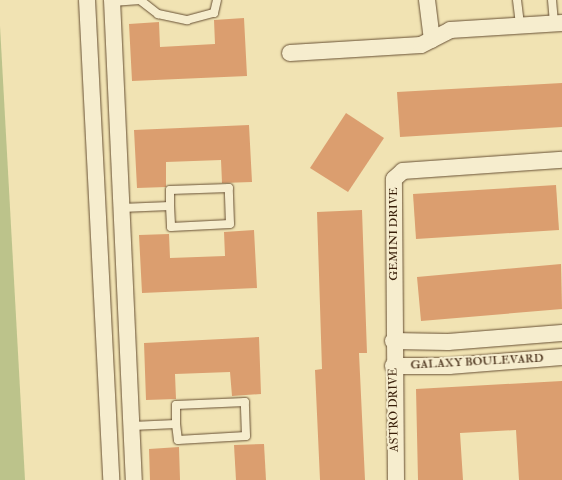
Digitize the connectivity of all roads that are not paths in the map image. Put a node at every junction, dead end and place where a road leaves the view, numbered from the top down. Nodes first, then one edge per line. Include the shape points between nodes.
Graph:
1 (140, 0) edge
2 (217, 0) edge
3 (427, 0) edge
4 (517, 0) edge
5 (552, 0) edge
6 (87, 1) edge
7 (112, 1) edge
8 (558, 24) edge
9 (520, 26) junction
10 (432, 40) junction
11 (290, 53) dead end
12 (91, 82) junction
13 (116, 82) junction
14 (562, 160) edge
15 (170, 206) junction
16 (122, 208) junction
17 (97, 209) junction
18 (102, 302) junction
19 (126, 302) junction
20 (562, 333) edge
21 (393, 341) junction
22 (562, 357) edge
23 (392, 366) junction
24 (108, 413) junction
25 (131, 420) junction
26 (176, 424) junction
27 (111, 480) edge
28 (134, 480) edge
29 (396, 480) edge

1 - 2 lane via 158,14 187,20 214,13
1 - 7 lane
3 - 10 street
4 - 9 lane
5 - 8 lane
6 - 7 street
6 - 12 street
7 - 13 street
8 - 9 street
9 - 10 street via 450,30
10 - 11 street via 421,45
12 - 13 street
12 - 17 street
13 - 16 street
14 - 21 street, GEMINI DRIVE via 403,171 394,179
15 - 15 lane via 171,227 230,224 229,188 170,190
15 - 16 lane
16 - 17 street
16 - 19 street
17 - 18 street
18 - 19 street
18 - 24 street
19 - 25 street
20 - 21 street, GALAXY BOULEVARD via 448,342
21 - 23 street, ASTRO DRIVE
22 - 23 street, GALAXY BOULEVARD via 448,366
23 - 29 street, ASTRO DRIVE
24 - 25 street
24 - 27 street
25 - 26 lane
25 - 28 street
26 - 26 lane via 178,440 246,436 245,402 176,406

